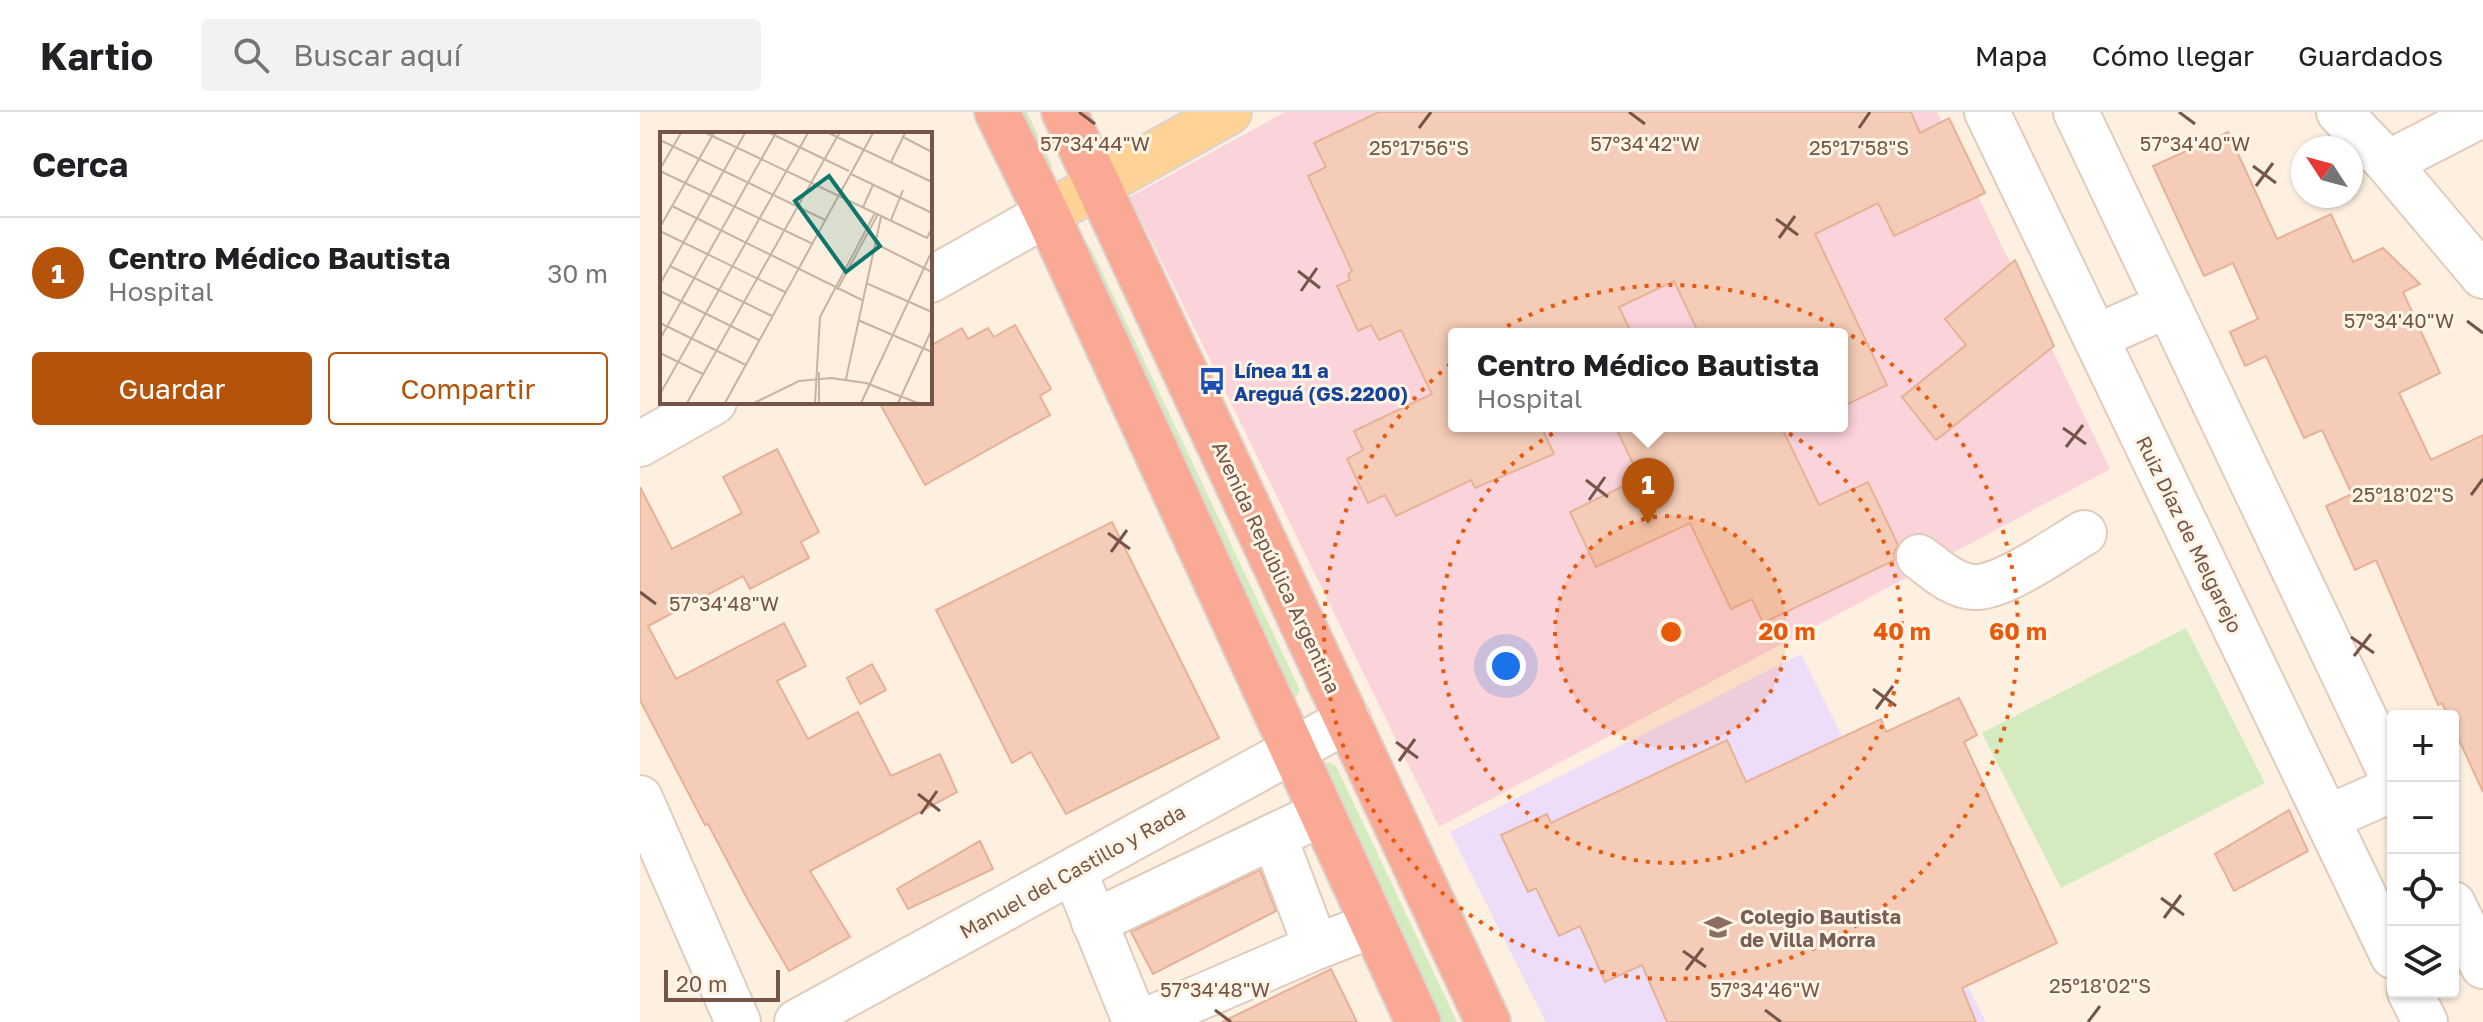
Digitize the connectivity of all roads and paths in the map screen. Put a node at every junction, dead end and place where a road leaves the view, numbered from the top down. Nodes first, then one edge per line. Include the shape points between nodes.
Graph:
1 (997, 112) edge
2 (1064, 112) edge
3 (1229, 112) edge
4 (1987, 112) edge
5 (2076, 112) edge
6 (2339, 112) edge
7 (2483, 114) edge
8 (2388, 163) junction
9 (1099, 184) junction
10 (1047, 214) junction
11 (2483, 276) edge
12 (932, 279) edge
13 (2168, 305) junction
14 (2096, 337) junction
15 (710, 404) edge
16 (640, 444) edge
17 (2084, 533) dead end
18 (1919, 557) dead end
19 (1348, 720) junction
20 (1291, 750) junction
21 (2387, 765) edge
22 (2387, 792) edge
23 (640, 798) edge
24 (1321, 814) junction
25 (2327, 818) junction
26 (1274, 836) junction
27 (1074, 871) junction
28 (2459, 916) edge
29 (1094, 922) junction
30 (1373, 925) junction
31 (2387, 943) edge
32 (1316, 947) junction
33 (2483, 966) edge
34 (2413, 998) edge
35 (738, 1022) edge
36 (797, 1022) edge
37 (1418, 1022) edge
38 (1488, 1022) edge
39 (2425, 1022) edge

1 - 10 highway
2 - 9 highway, Avenida República Argentina
3 - 9 main road
4 - 14 street, Ruiz Díaz de Melgarejo
5 - 13 street
6 - 8 street
7 - 8 street
8 - 11 street
9 - 10 main road
9 - 19 highway, Avenida República Argentina
10 - 12 street
10 - 20 highway
13 - 14 street
13 - 21 street
14 - 25 street, Ruiz Díaz de Melgarejo
15 - 16 street
17 - 18 street via 1988,586 1970,588
19 - 20 street, Manuel del Castillo y Rada
19 - 38 highway, Avenida República Argentina
20 - 24 highway
20 - 27 street, Manuel del Castillo y Rada
22 - 25 street
23 - 35 street
24 - 26 street
24 - 30 highway
25 - 31 street, Ruiz Díaz de Melgarejo
26 - 29 street
26 - 32 street
27 - 29 street
27 - 36 street, Manuel del Castillo y Rada
28 - 33 street
29 - 32 street via 1137,1021
30 - 32 street
30 - 37 highway
34 - 39 street

